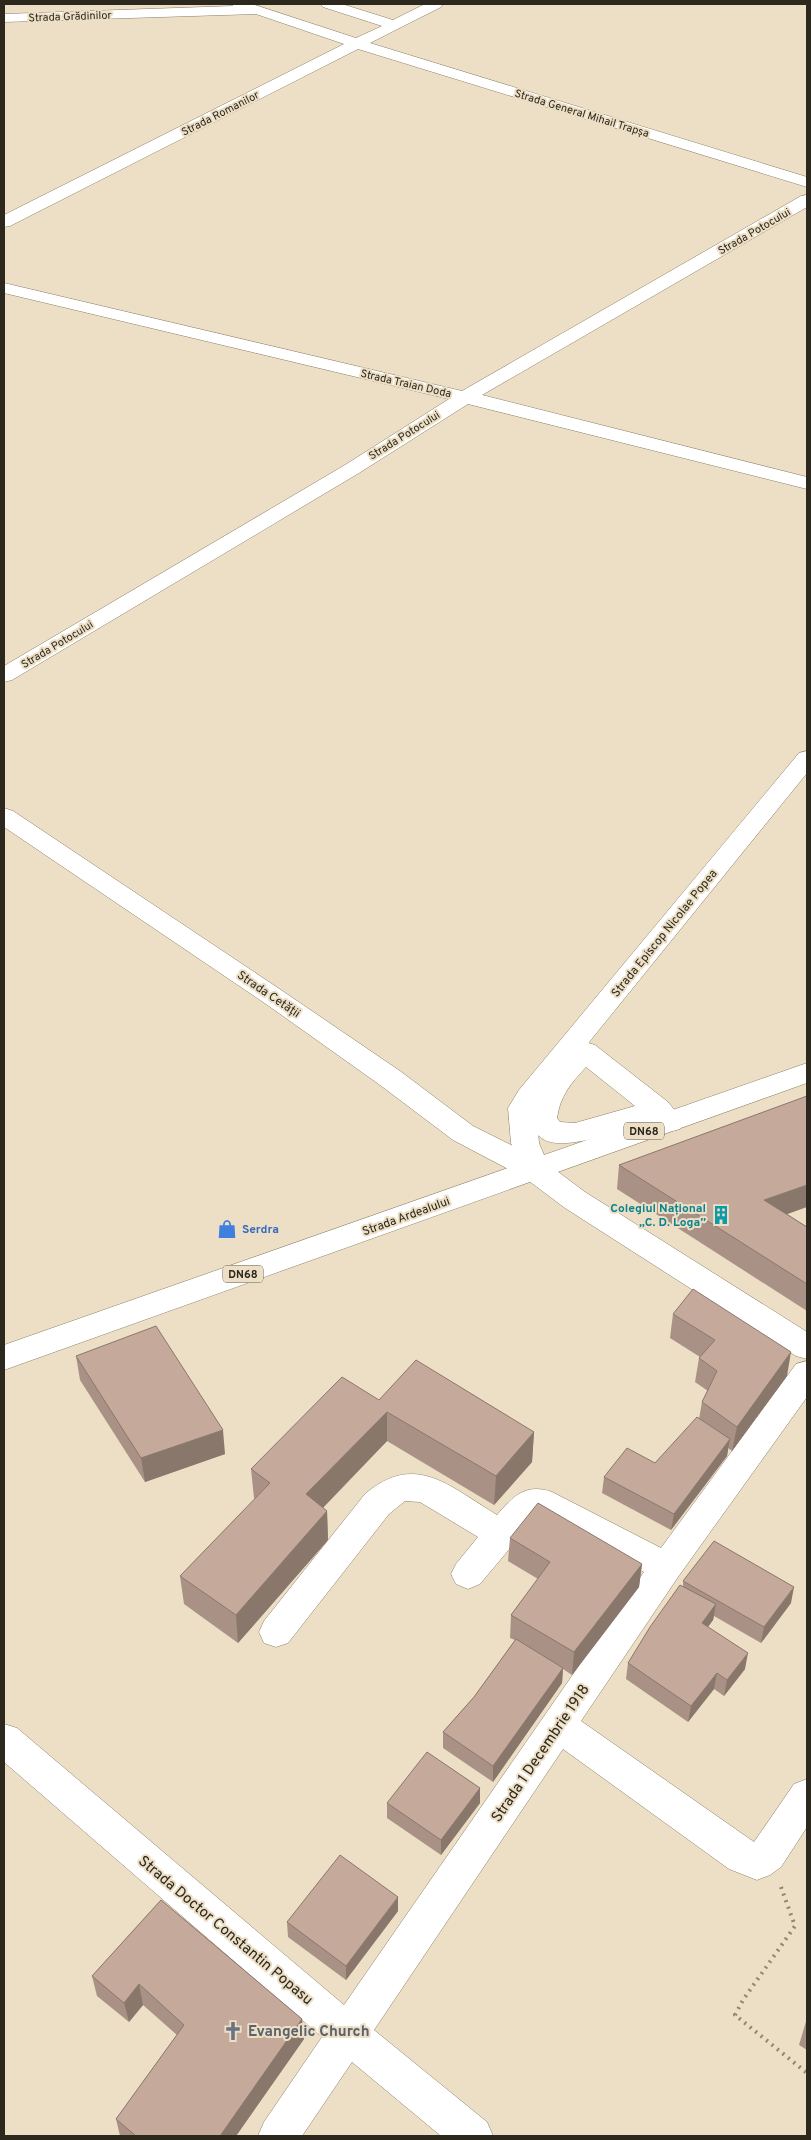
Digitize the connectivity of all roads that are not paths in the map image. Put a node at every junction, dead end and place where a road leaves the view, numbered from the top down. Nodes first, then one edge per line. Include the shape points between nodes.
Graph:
1 (239, 4) edge
2 (328, 4) edge
3 (436, 4) edge
4 (256, 10) junction
5 (4, 18) edge
6 (395, 26) junction
7 (358, 44) junction
8 (807, 182) edge
9 (807, 200) edge
10 (4, 222) edge
11 (4, 288) edge
12 (465, 397) junction
13 (807, 483) edge
14 (4, 675) edge
15 (807, 758) edge
16 (4, 816) edge
17 (579, 1048) junction
18 (807, 1073) edge
19 (664, 1115) junction
20 (534, 1170) junction
21 (807, 1347) edge
22 (4, 1358) edge
23 (807, 1373) edge
24 (501, 1534) junction
25 (666, 1567) junction
26 (468, 1574) dead end
27 (276, 1632) dead end
28 (558, 1725) junction
29 (4, 1740) edge
30 (807, 1796) edge
31 (348, 2034) junction
32 (278, 2136) edge
33 (474, 2136) edge

1 - 4 street, Strada Grădinilor
2 - 6 street
3 - 6 street, Strada Romanilor
4 - 5 street, Strada Grădinilor
4 - 7 street, Strada Grădinilor
6 - 7 street, Strada Romanilor
7 - 8 street, Strada General Mihail Trapșa
7 - 10 street, Strada Romanilor
9 - 12 street, Strada Potocului
11 - 12 street, Strada Traian Doda
12 - 13 street, Strada Traian Doda
12 - 14 street, Strada Potocului via 352,469
15 - 17 street, Strada Episcop Nicolae Popea
16 - 20 street, Strada Cetății via 275,998 463,1133
17 - 19 street
17 - 19 street via 553,1085 544,1107 542,1121 553,1132 575,1133
17 - 20 street, Strada Episcop Nicolae Popea via 522,1108 525,1143
18 - 19 street, Strada Ardealului / DN68
19 - 20 street, Strada Ardealului / DN68
20 - 21 street, Strada Cetății via 575,1200
20 - 22 street, Strada Ardealului / DN68
23 - 25 street, Strada 1 Decembrie 1918
24 - 25 street via 520,1511 529,1504 540,1502
24 - 26 street
24 - 27 street via 426,1489 404,1487 391,1492 377,1504
25 - 28 street, Strada 1 Decembrie 1918
28 - 30 street via 742,1856 757,1862 768,1854
28 - 31 street, Strada 1 Decembrie 1918
29 - 31 street, Strada Doctor Constantin Popasu
31 - 32 street, Strada 1 Decembrie 1918
31 - 33 street, Strada Doctor Constantin Popasu

